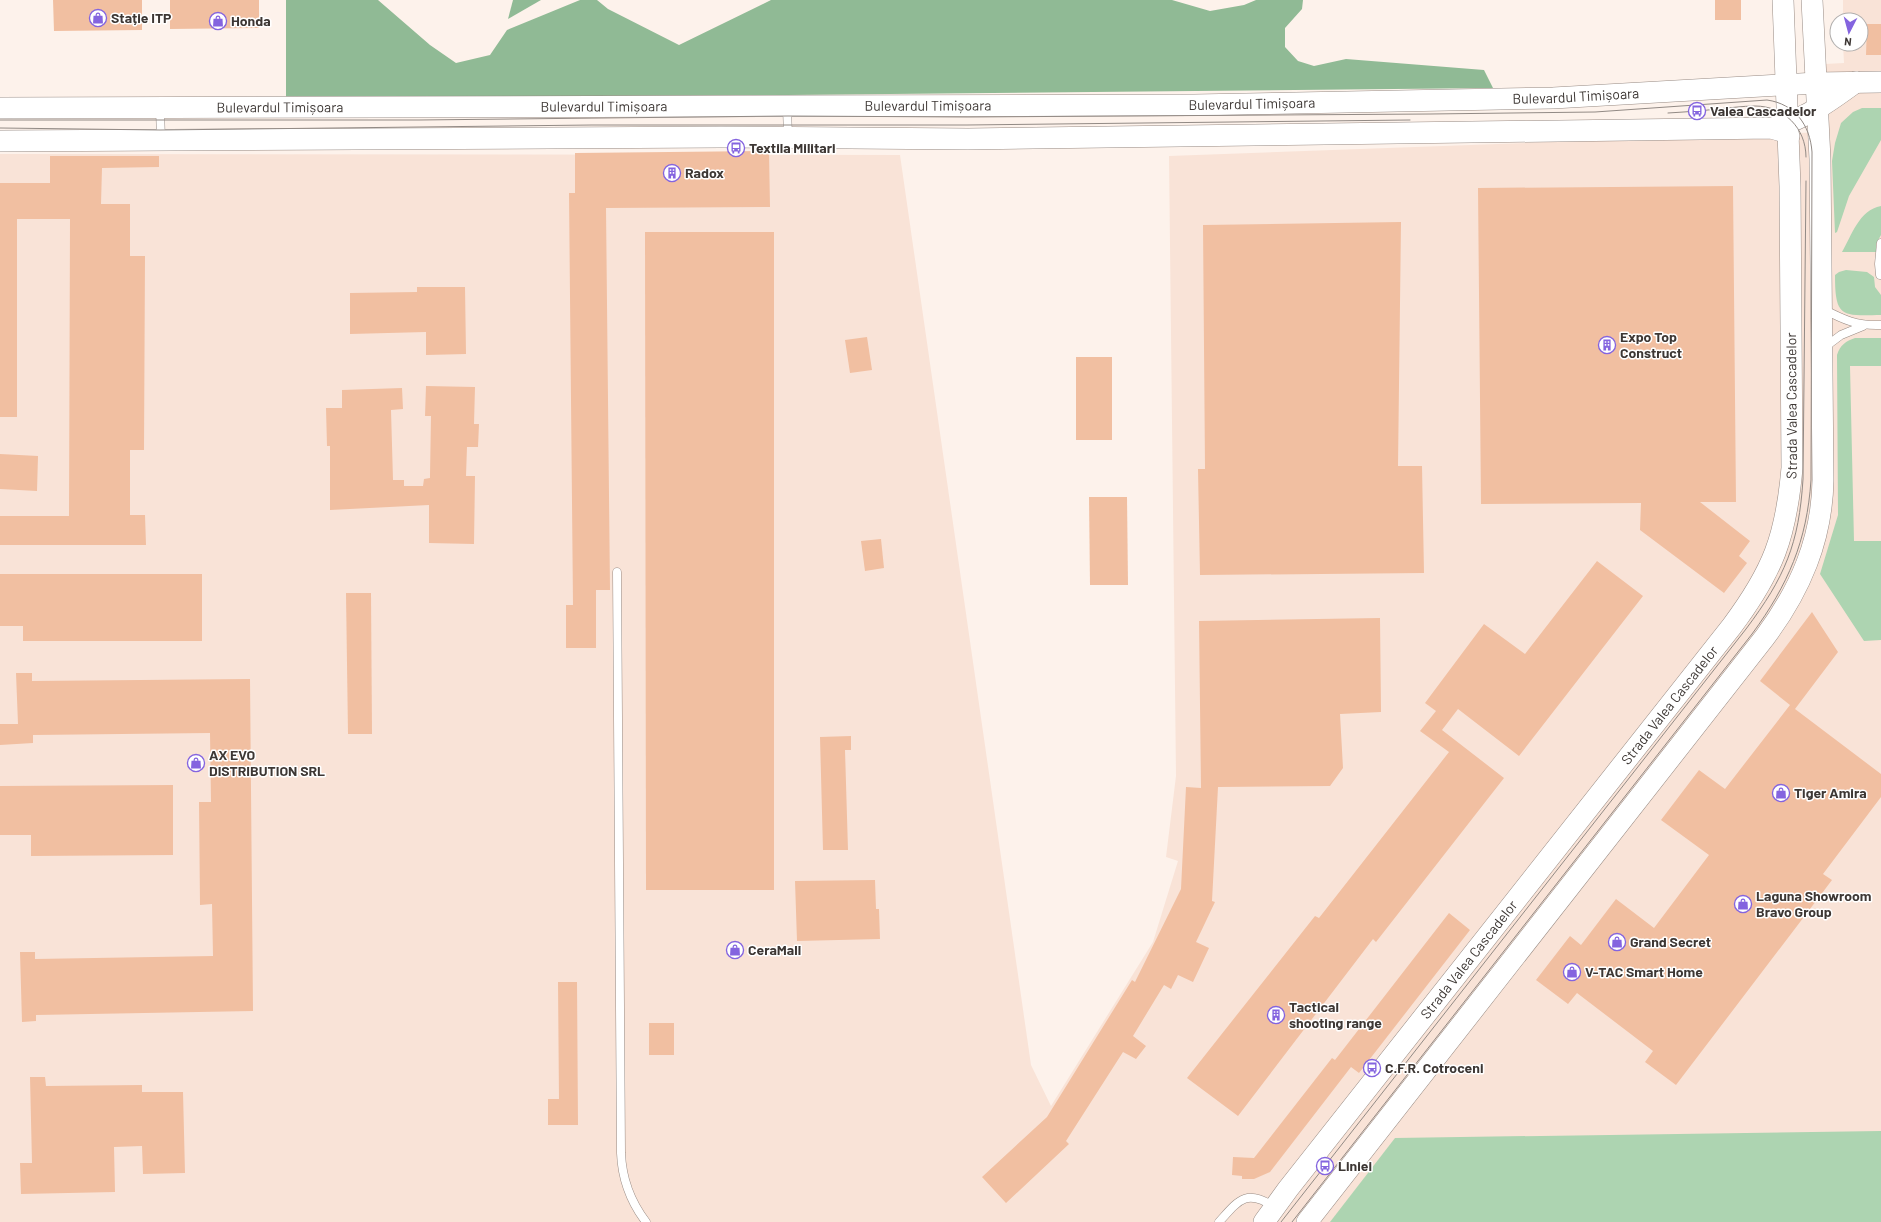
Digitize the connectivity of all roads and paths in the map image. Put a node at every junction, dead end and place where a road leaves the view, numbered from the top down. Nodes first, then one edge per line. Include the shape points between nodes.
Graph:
1 (1782, 0) edge
2 (1812, 0) edge
3 (1856, 82) junction
4 (1881, 82) edge
5 (1816, 83) junction
6 (1787, 85) junction
7 (787, 105) junction
8 (627, 106) junction
9 (0, 108) edge
10 (160, 108) junction
11 (1817, 110) junction
12 (1783, 129) junction
13 (628, 137) junction
14 (788, 138) junction
15 (0, 140) edge
16 (161, 141) junction
17 (1881, 243) edge
18 (1880, 275) dead end
19 (1822, 308) junction
20 (1864, 325) junction
21 (1881, 325) edge
22 (1822, 351) junction
23 (1791, 479) junction
24 (1823, 480) junction
25 (617, 572) dead end
26 (1611, 780) junction
27 (1637, 800) junction
28 (1502, 920) junction
29 (1528, 940) junction
30 (1269, 1215) edge
31 (646, 1222) edge
32 (1219, 1222) edge
33 (1306, 1222) edge

1 - 6 main road, Strada Valea Cascadelor
2 - 5 main road
3 - 4 main road, Bulevardul Timișoara
3 - 5 main road, Bulevardul Timișoara
3 - 11 main road
5 - 6 main road, Bulevardul Timișoara
5 - 11 main road
5 - 12 main road via 1799,102
6 - 7 main road, Bulevardul Timișoara via 1553,98 1194,105
6 - 12 main road, Strada Valea Cascadelor
7 - 8 main road, Bulevardul Timișoara
7 - 14 lane
8 - 10 main road, Bulevardul Timișoara
8 - 13 main road
9 - 10 main road, Bulevardul Timișoara
10 - 16 lane
11 - 12 main road
11 - 19 main road
12 - 14 main road via 968,139
12 - 23 main road, Strada Valea Cascadelor via 1792,414
13 - 14 main road
13 - 16 main road
15 - 16 main road
17 - 18 lane
19 - 20 lane
19 - 22 main road
20 - 21 lane
20 - 22 lane via 1840,335
22 - 24 main road
23 - 24 main road
23 - 26 main road, Strada Valea Cascadelor via 1777,550 1753,598
24 - 27 main road via 1816,535 1800,582 1789,603
25 - 31 lane via 621,1153 625,1184 637,1210
26 - 27 main road
26 - 28 main road, Strada Valea Cascadelor
27 - 29 main road
28 - 29 main road
28 - 30 main road, Strada Valea Cascadelor
29 - 33 main road
30 - 32 lane via 1263,1200 1240,1200

